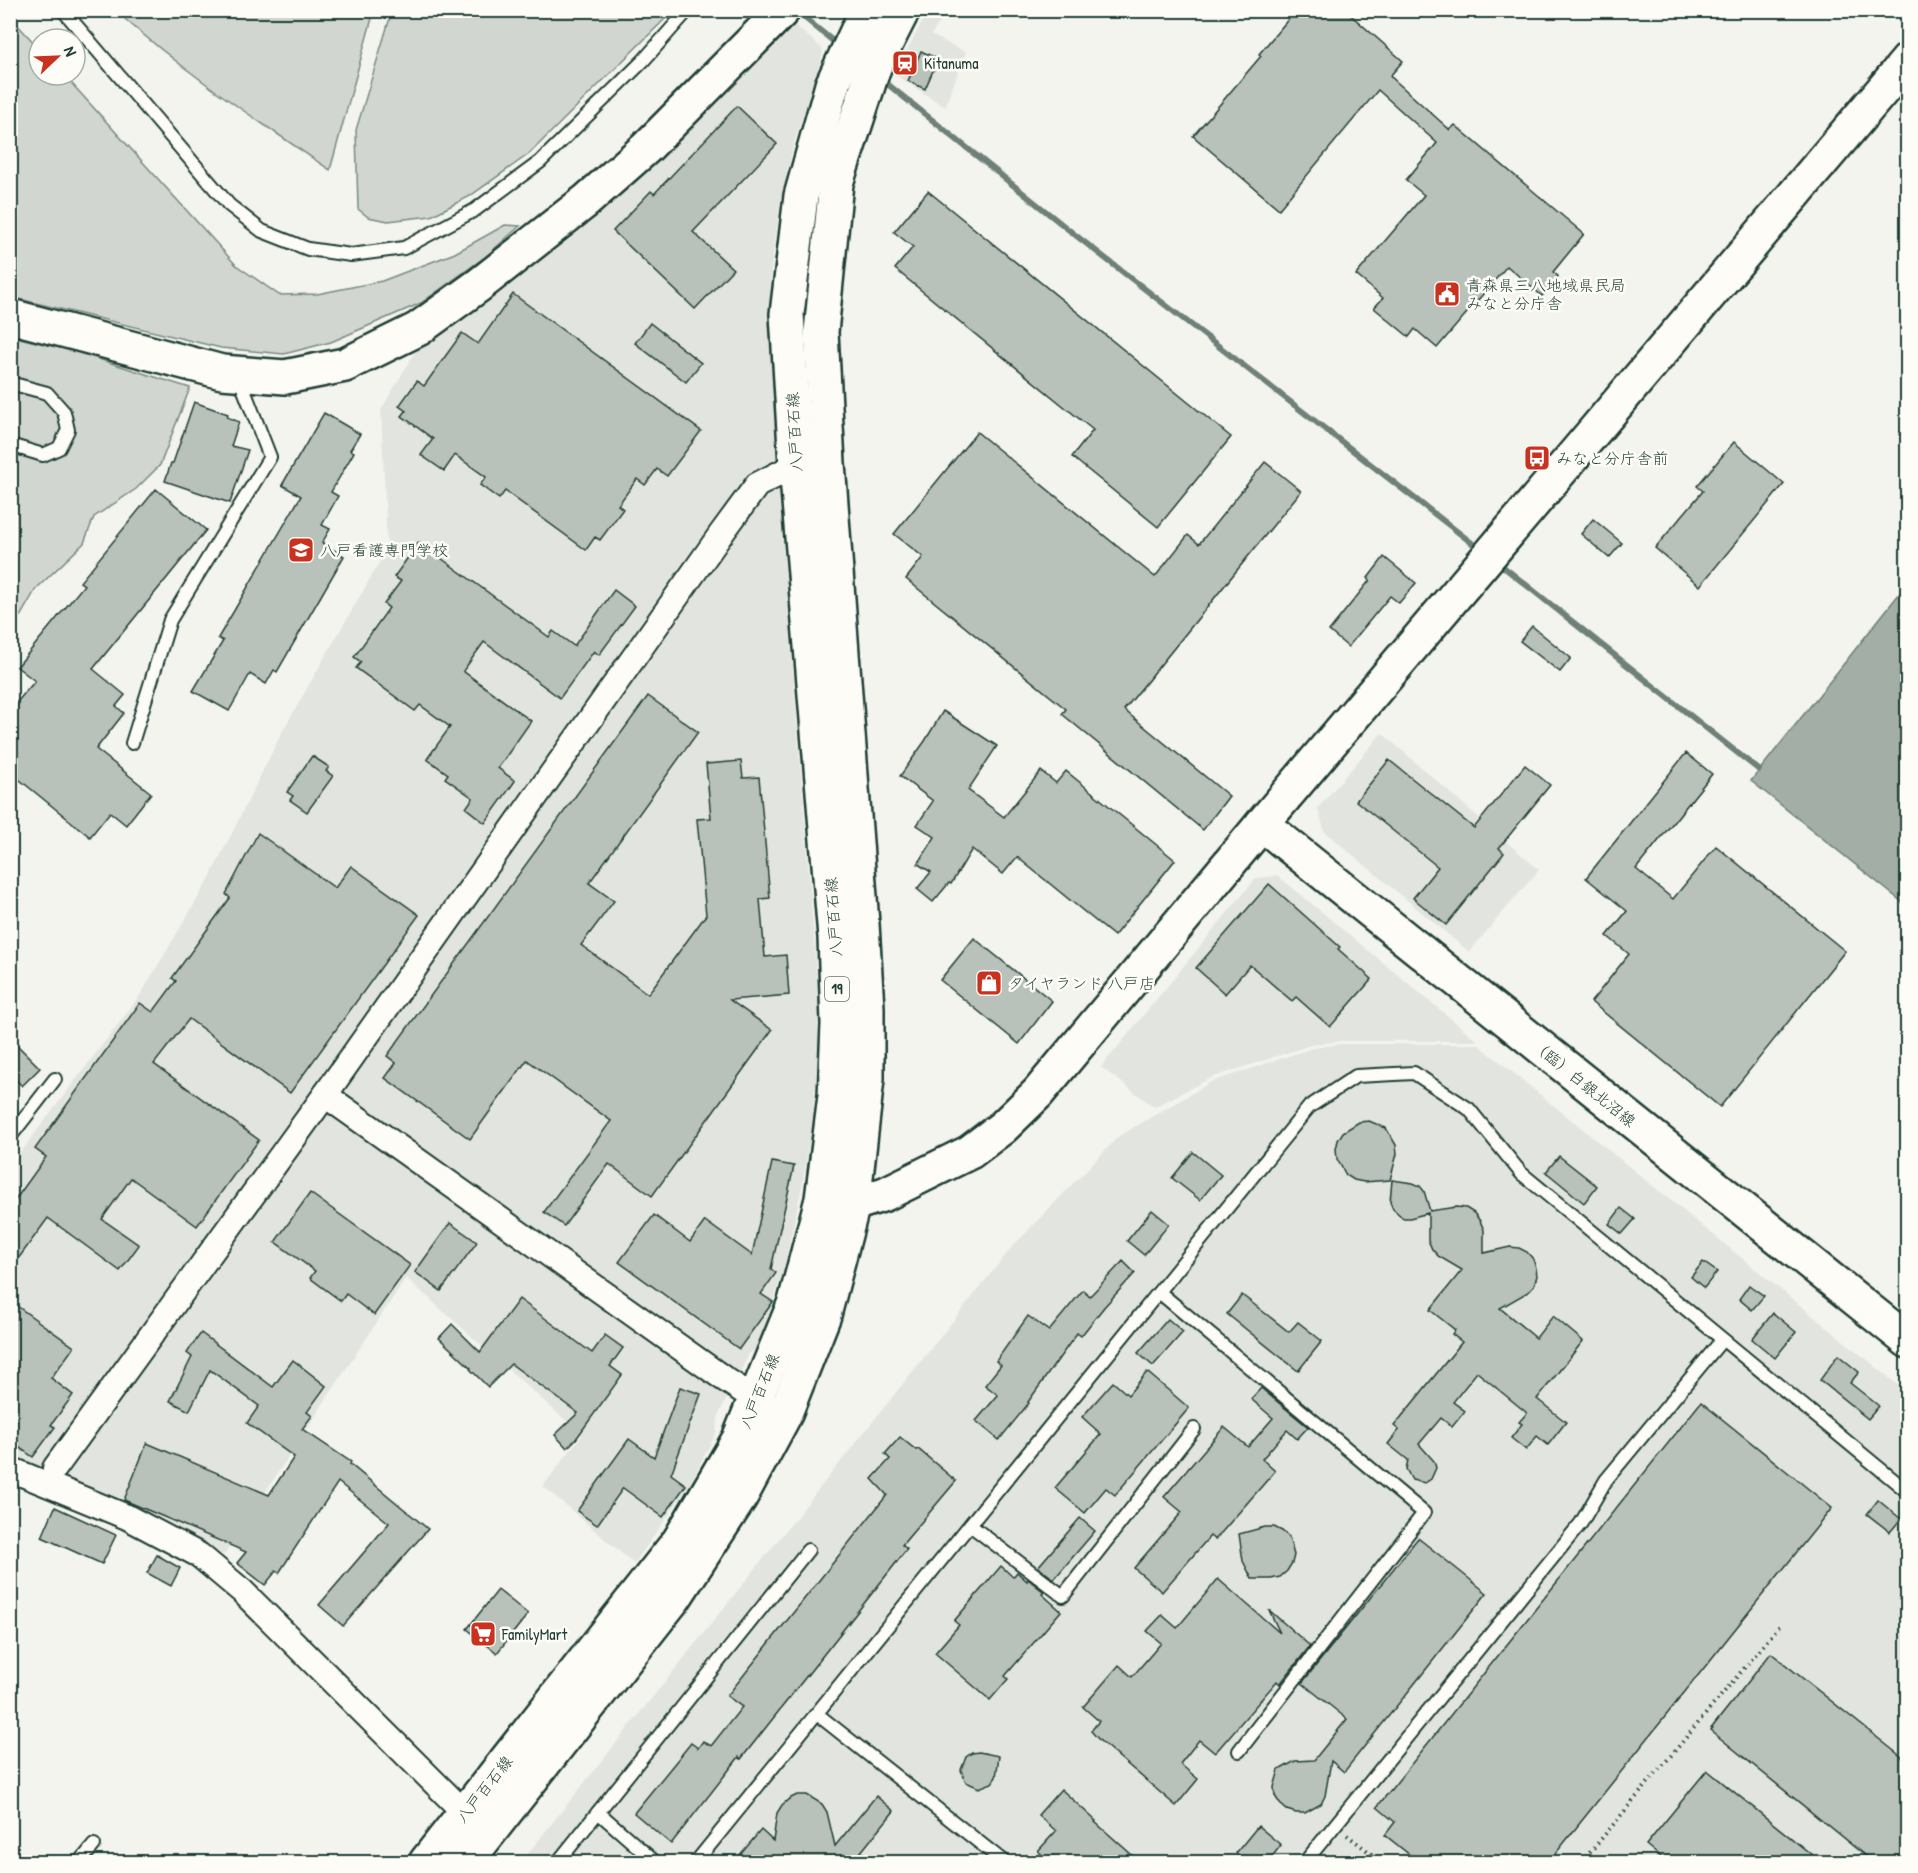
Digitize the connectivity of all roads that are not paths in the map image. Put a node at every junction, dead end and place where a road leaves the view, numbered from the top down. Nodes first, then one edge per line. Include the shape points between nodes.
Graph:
1 (63, 10) edge
2 (688, 10) edge
3 (783, 10) edge
4 (867, 10) edge
5 (903, 10) edge
6 (1908, 60) edge
7 (10, 316) edge
8 (237, 373) junction
9 (10, 383) edge
10 (10, 445) edge
11 (828, 463) junction
12 (796, 465) junction
13 (132, 742) dead end
14 (1262, 824) junction
15 (55, 1079) dead end
16 (325, 1095) junction
17 (10, 1137) edge
18 (837, 1202) junction
19 (1159, 1293) junction
20 (1722, 1340) junction
21 (1908, 1341) edge
22 (755, 1400) junction
23 (784, 1416) junction
24 (1194, 1429) dead end
25 (10, 1468) edge
26 (56, 1468) dead end
27 (1908, 1492) edge
28 (970, 1525) junction
29 (808, 1550) dead end
30 (817, 1714) junction
31 (1239, 1751) dead end
32 (598, 1812) junction
33 (464, 1814) junction
34 (489, 1835) junction
35 (94, 1845) dead end
36 (80, 1863) edge
37 (426, 1863) edge
38 (466, 1863) edge
39 (558, 1863) edge
40 (655, 1863) edge
41 (696, 1863) edge
42 (1004, 1863) edge
43 (1305, 1863) edge

1 - 2 lane via 229,205 262,231 308,249 351,255 404,248 476,210 540,162 643,61
3 - 8 main road via 646,148 586,201 418,329 345,365 285,377
4 - 12 main road, 八戸百石線 / 19 via 832,85 801,196 787,314
5 - 11 main road, 八戸百石線 / 19 via 874,67 836,183 821,332
6 - 14 main road
7 - 8 main road
8 - 13 lane via 270,458 170,620
9 - 10 lane via 47,393 64,412 68,430 59,448 43,455
11 - 12 street
11 - 18 main road, 八戸百石線 / 19 via 867,1008 867,1079
12 - 16 street via 757,485 720,534
12 - 18 main road, 八戸百石線 / 19 via 834,925
14 - 18 main road via 1045,1085 1003,1127 970,1152 885,1194
14 - 21 main road, （臨）白銀北沼線
15 - 17 lane
16 - 22 street
16 - 26 street
18 - 22 main road, 八戸百石線 / 19
18 - 23 main road, 八戸百石線 / 19 via 824,1316
19 - 20 lane via 1309,1107 1356,1076 1414,1073 1469,1109 1521,1173
19 - 28 lane
19 - 31 lane via 1424,1513
20 - 27 lane
20 - 43 lane via 1606,1480 1581,1523
22 - 23 street
22 - 33 main road, 八戸百石線 / 19 via 739,1439 679,1541
23 - 34 main road, 八戸百石線 / 19 via 741,1496 675,1597
24 - 28 lane via 1063,1596
25 - 33 street via 127,1517 199,1555 242,1591
28 - 30 lane
29 - 32 lane
30 - 41 lane
30 - 42 lane
32 - 39 lane
32 - 40 lane
33 - 34 street
33 - 37 main road, 八戸百石線 / 19
34 - 38 main road, 八戸百石線 / 19
35 - 36 lane

